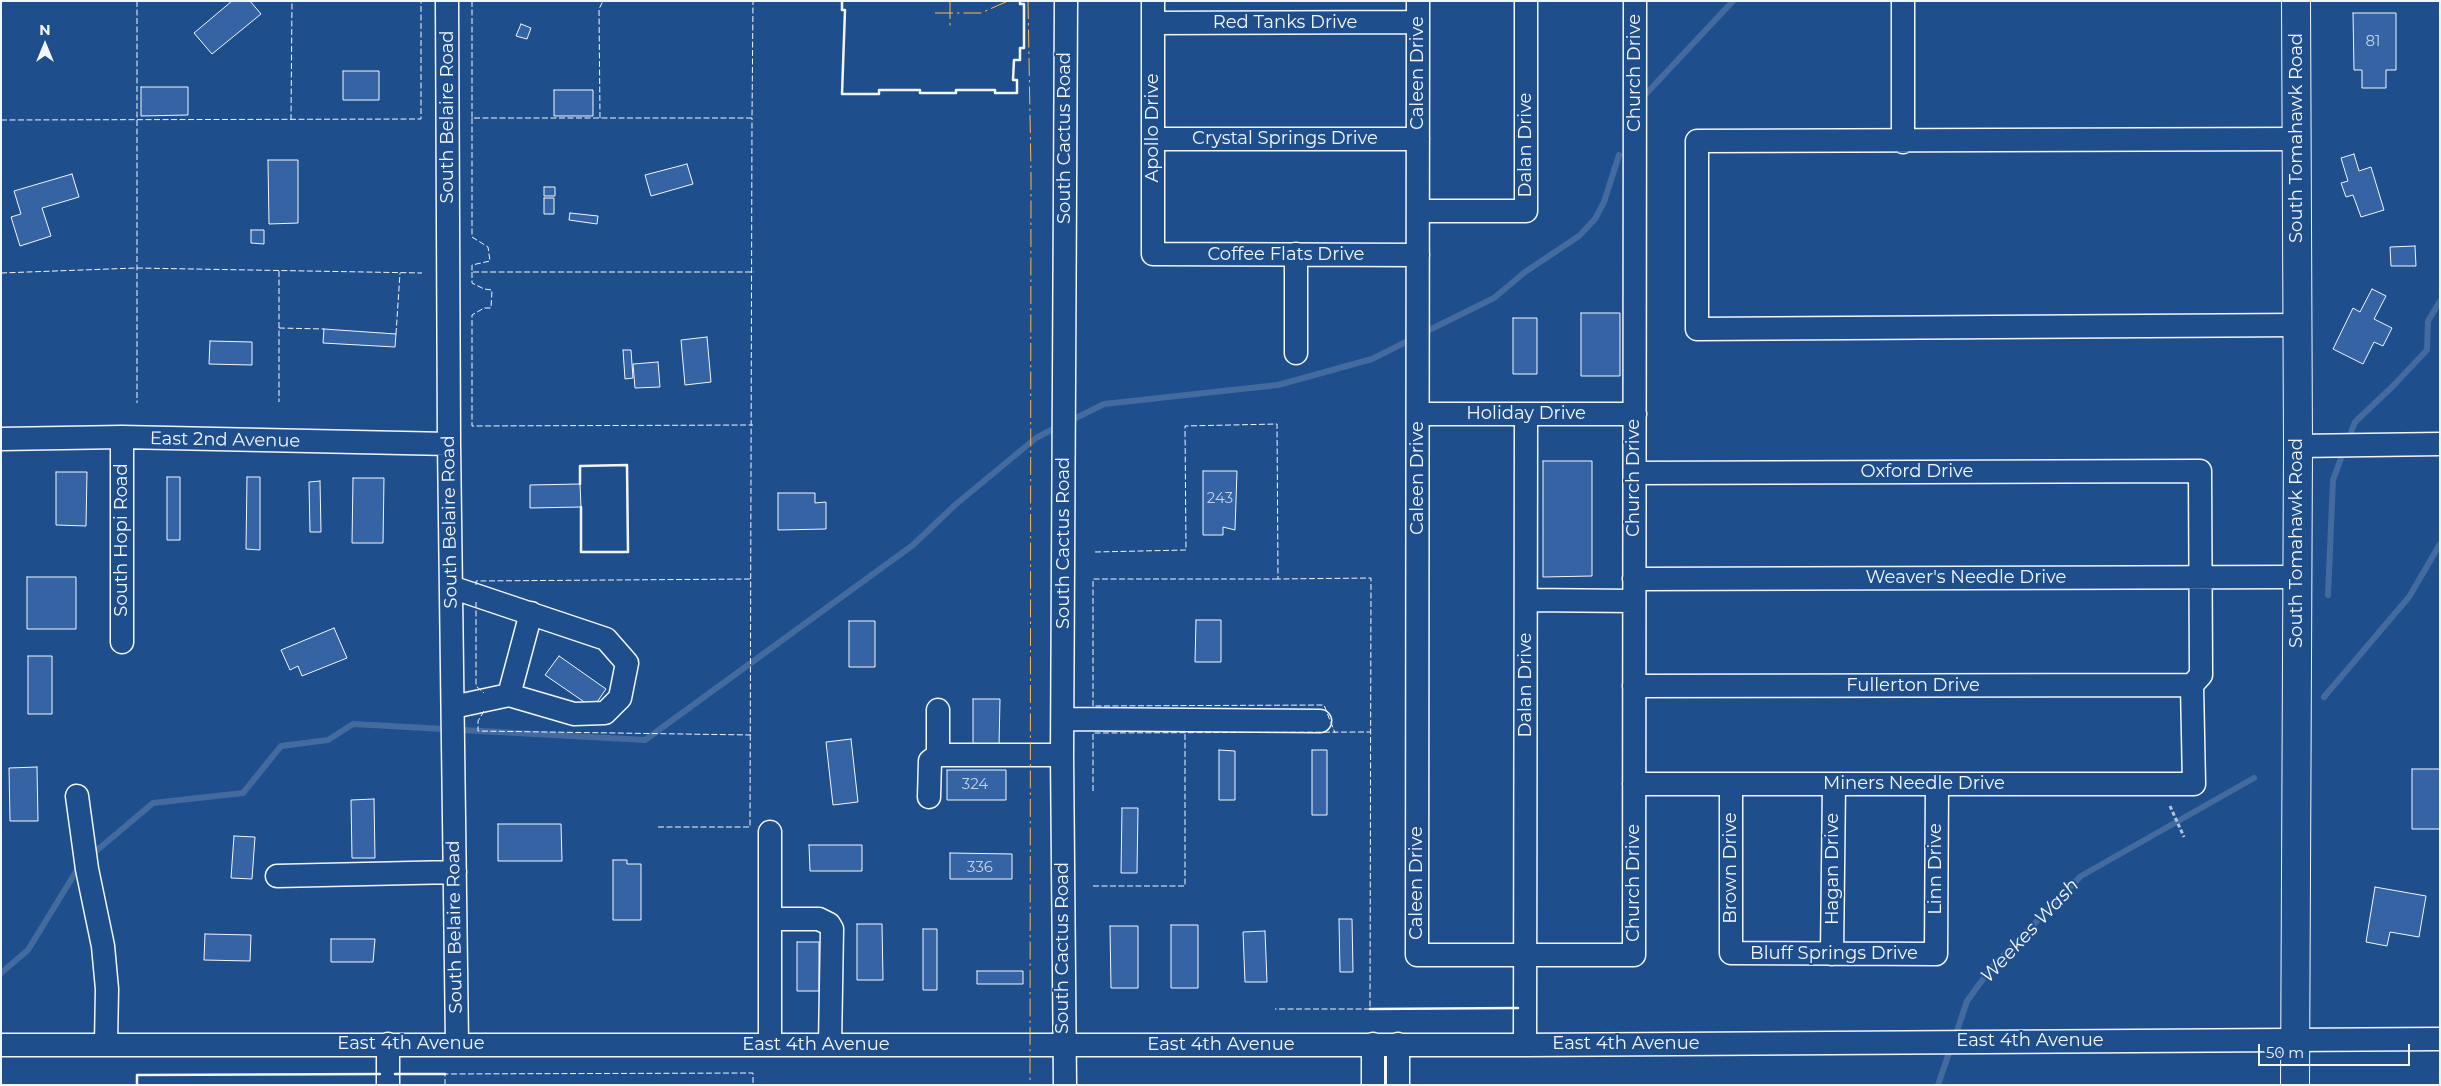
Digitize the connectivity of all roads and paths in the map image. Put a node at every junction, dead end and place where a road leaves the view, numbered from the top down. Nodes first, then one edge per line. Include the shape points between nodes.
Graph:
1 (447, 1) edge
2 (1066, 1) edge
3 (1153, 1) edge
4 (1526, 1) edge
5 (1635, 1) edge
6 (1903, 1) edge
7 (2296, 1) edge
8 (1418, 12) edge
9 (1153, 24) junction
10 (1153, 139) junction
11 (1418, 139) junction
12 (2297, 139) junction
13 (1902, 142) junction
14 (1418, 211) junction
15 (1153, 254) joint
16 (1296, 254) junction
17 (1418, 255) junction
18 (2297, 325) junction
19 (1296, 353) dead end
20 (1418, 414) junction
21 (1526, 414) junction
22 (1634, 414) junction
23 (122, 438) junction
24 (1, 439) edge
25 (449, 444) junction
26 (2440, 444) edge
27 (2298, 446) junction
28 (1634, 473) junction
29 (2201, 577) junction
30 (2297, 577) junction
31 (451, 587) junction
32 (1634, 590) junction
33 (1526, 600) junction
34 (531, 613) junction
35 (122, 642) dead end
36 (2192, 685) junction
37 (1634, 686) junction
38 (510, 695) junction
39 (452, 707) junction
40 (938, 710) dead end
41 (1063, 719) junction
42 (1320, 721) dead end
43 (938, 755) junction
44 (1062, 755) junction
45 (1634, 784) junction
46 (1730, 784) junction
47 (1834, 784) junction
48 (1937, 784) junction
49 (77, 796) dead end
50 (929, 797) dead end
51 (2170, 806) dead end
52 (770, 832) dead end
53 (2184, 836) dead end
54 (454, 872) junction
55 (277, 876) dead end
56 (770, 919) junction
57 (1731, 953) joint
58 (1832, 954) junction
59 (1936, 954) joint
60 (1526, 955) junction
61 (2295, 1039) junction
62 (2440, 1039) edge
63 (457, 1043) junction
64 (106, 1044) junction
65 (388, 1044) junction
66 (1373, 1044) junction
67 (1398, 1044) junction
68 (1, 1045) edge
69 (770, 1045) junction
70 (830, 1045) junction
71 (1525, 1045) junction
72 (1064, 1046) junction
73 (388, 1085) edge
74 (1064, 1085) edge
75 (1373, 1085) edge
76 (1398, 1085) edge
77 (2295, 1085) edge

1 - 25 street, South Belaire Road
2 - 41 street, South Cactus Road
3 - 9 street, Apollo Drive
4 - 14 street, Dalan Drive via 1526,211
5 - 22 street, Church Drive
6 - 13 street
7 - 12 main road, South Tomahawk Road
8 - 9 street, Red Tanks Drive
8 - 11 street, Caleen Drive
9 - 10 street, Apollo Drive
10 - 11 street, Crystal Springs Drive
10 - 15 street, Apollo Drive
11 - 14 street, Caleen Drive
12 - 13 street
12 - 18 main road, South Tomahawk Road
13 - 18 street via 1697,141 1697,329
14 - 17 street, Caleen Drive
15 - 16 street, Coffee Flats Drive
16 - 17 street, Coffee Flats Drive
16 - 19 street
17 - 20 street, Caleen Drive
18 - 27 main road, South Tomahawk Road
20 - 21 street, Holiday Drive
20 - 60 street, Caleen Drive via 1417,955
21 - 22 street, Holiday Drive
21 - 33 street, Dalan Drive
22 - 28 street, Church Drive
23 - 24 street, East 2nd Avenue
23 - 25 street, East 2nd Avenue
23 - 35 street, South Hopi Road
25 - 31 street, South Belaire Road
26 - 27 street
27 - 30 main road, South Tomahawk Road
28 - 29 street, Oxford Drive via 2200,471
28 - 32 street, Church Drive
29 - 30 street, Weaver's Needle Drive
29 - 32 street, Weaver's Needle Drive
29 - 36 street via 2201,674
30 - 61 main road, South Tomahawk Road
31 - 34 street
31 - 39 street, South Belaire Road
32 - 33 street, Weaver's Needle Drive
32 - 37 street, Church Drive
33 - 60 street, Dalan Drive
34 - 38 street
34 - 38 street via 606,639 627,663 620,698 605,713 574,714
36 - 37 street, Fullerton Drive
36 - 48 street, Miners Needle Drive via 2194,784
37 - 45 street, Church Drive
38 - 39 street
39 - 54 street, South Belaire Road
40 - 43 street
41 - 42 street
41 - 44 street, South Cactus Road
43 - 44 street
43 - 50 street via 930,761
44 - 72 street, South Cactus Road
45 - 46 street, Miners Needle Drive
45 - 60 street, Church Drive via 1634,955
46 - 47 street, Miners Needle Drive
46 - 57 street, Brown Drive
47 - 48 street, Miners Needle Drive
47 - 58 street, Hagan Drive
48 - 59 street, Linn Drive
49 - 64 street via 87,869 103,946 107,989
51 - 53 path
52 - 56 street
54 - 55 street
54 - 63 street, South Belaire Road
56 - 69 street
56 - 70 street via 818,919 832,929
57 - 58 street, Bluff Springs Drive
58 - 59 street, Bluff Springs Drive
60 - 71 street, Dalan Drive
61 - 62 street, East 4th Avenue
61 - 71 street, East 4th Avenue
61 - 77 main road, South Tomahawk Road
63 - 65 street, East 4th Avenue
63 - 69 street, East 4th Avenue
64 - 65 street, East 4th Avenue
64 - 68 street, East 4th Avenue
65 - 73 street
66 - 67 street, East 4th Avenue
66 - 72 street, East 4th Avenue
66 - 75 street
67 - 71 street, East 4th Avenue
67 - 76 street
69 - 70 street, East 4th Avenue
70 - 72 street, East 4th Avenue
72 - 74 street, South Cactus Road

